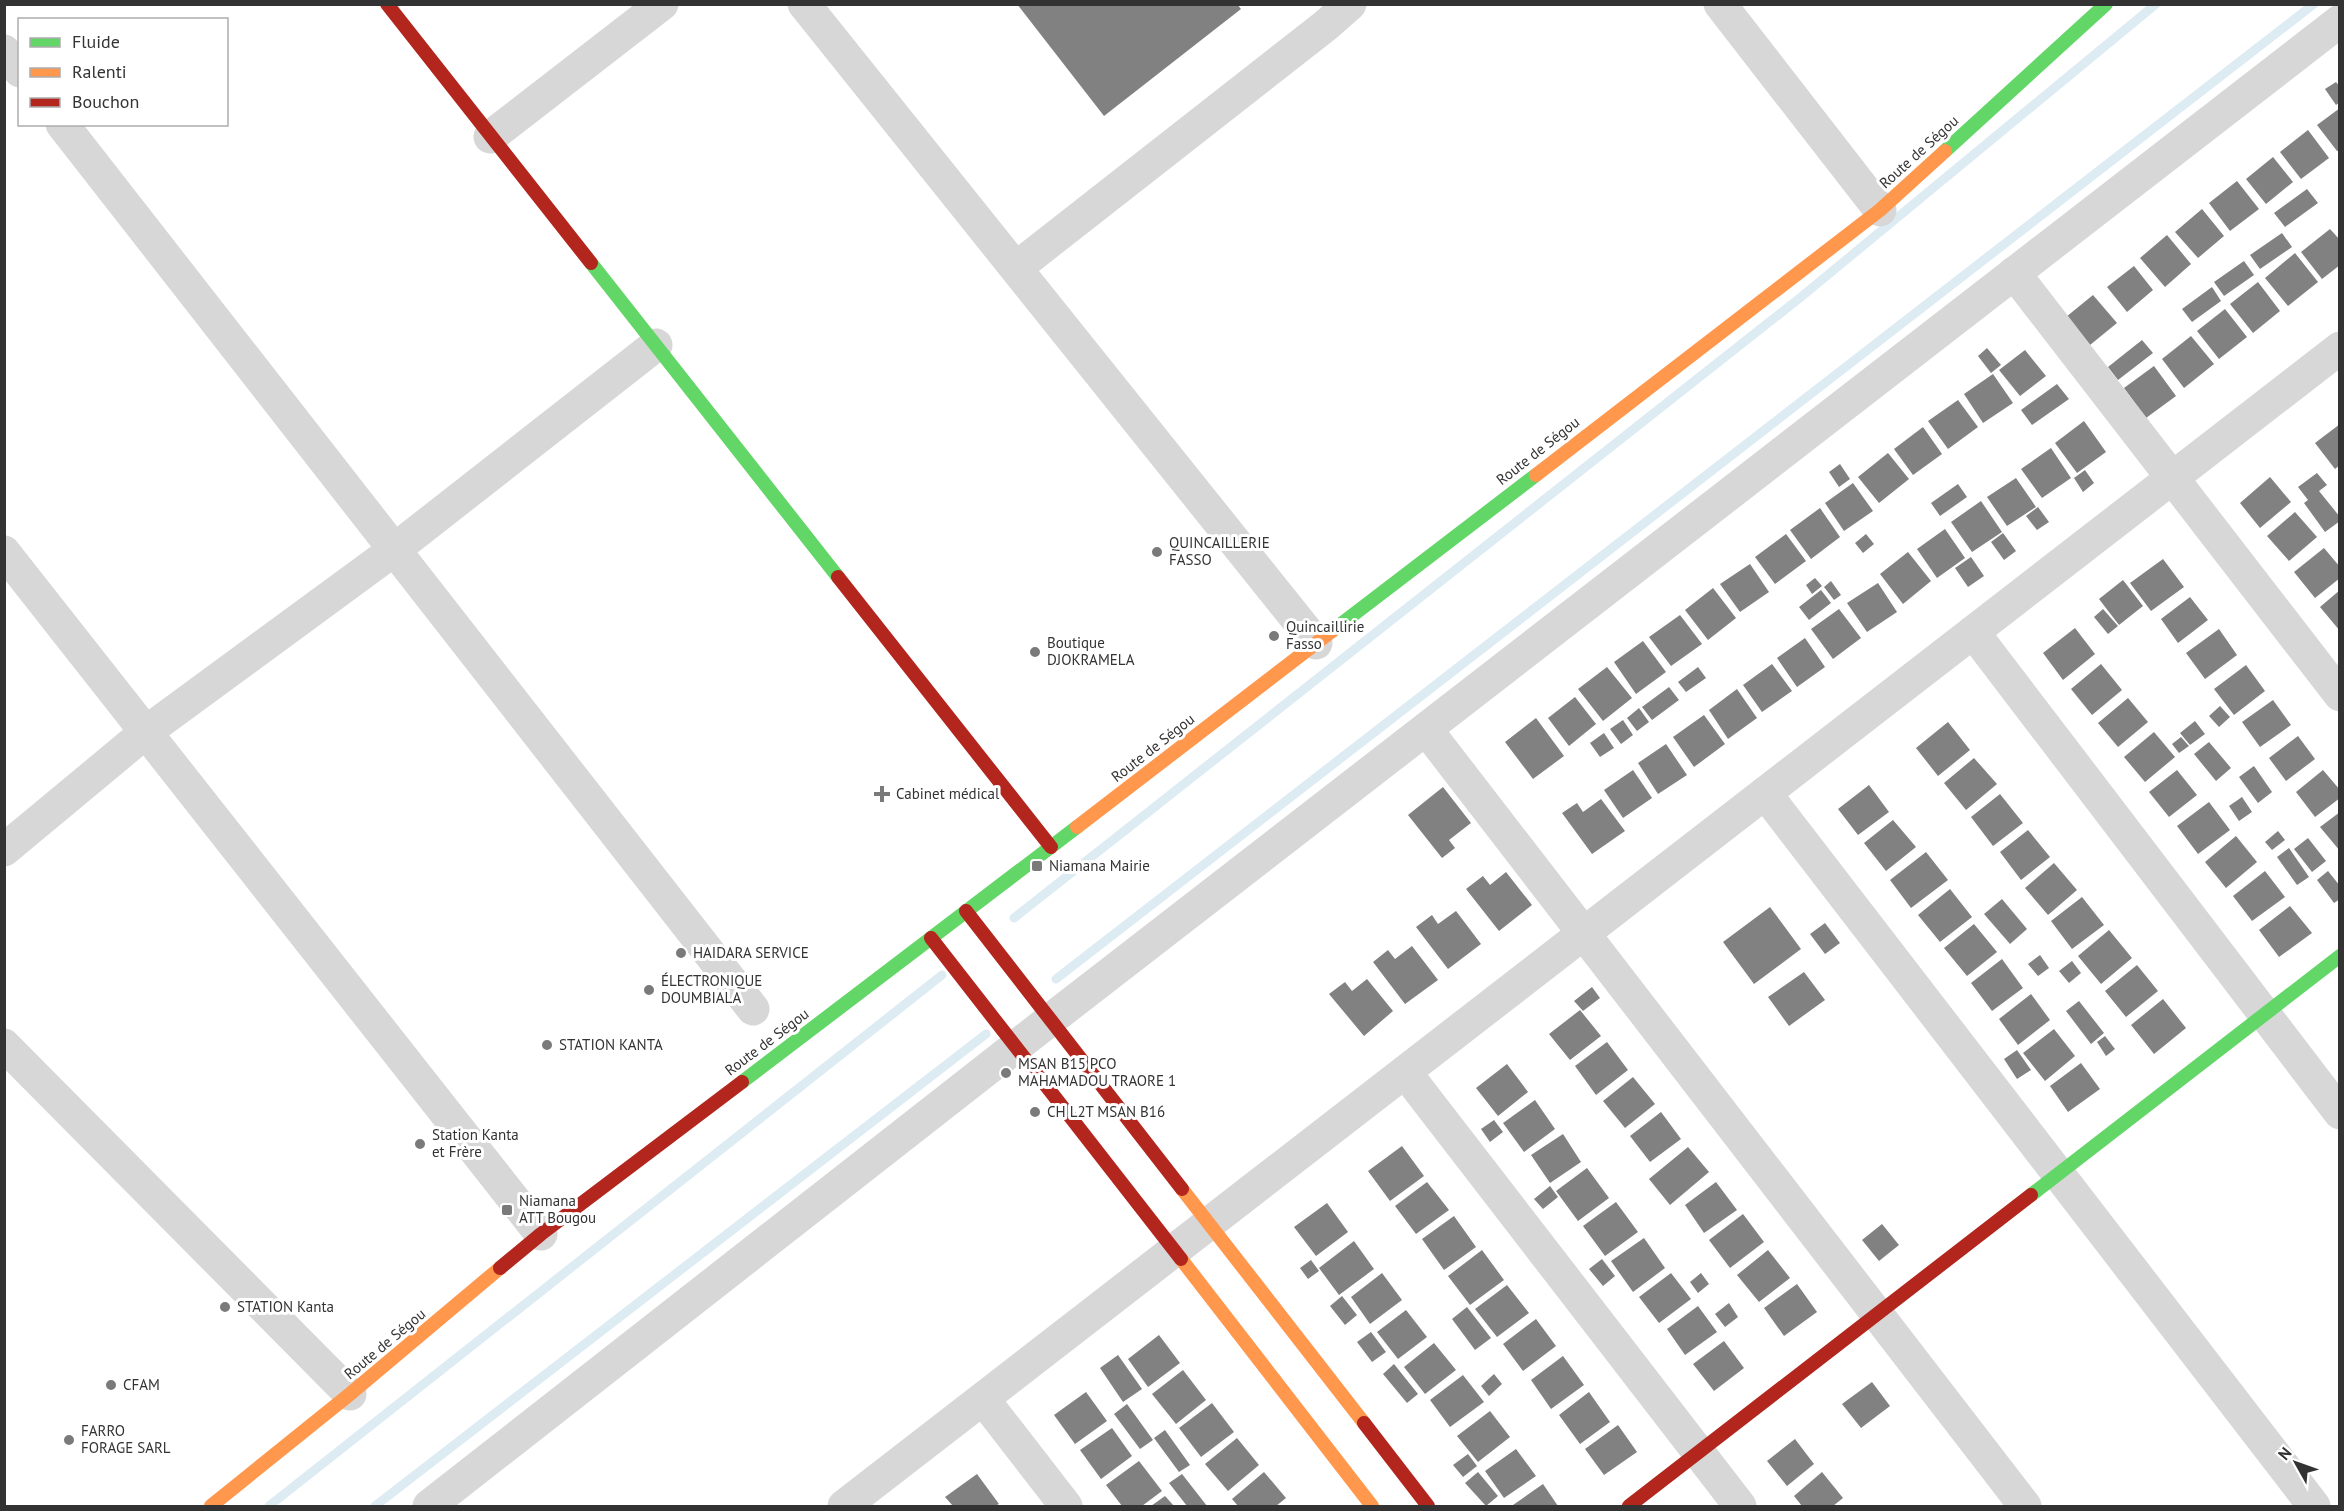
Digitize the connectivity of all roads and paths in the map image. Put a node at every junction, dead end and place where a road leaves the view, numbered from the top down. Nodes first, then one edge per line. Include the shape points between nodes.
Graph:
1 (387, 4) edge
2 (662, 4) edge
3 (804, 4) edge
4 (1350, 4) edge
5 (1720, 4) edge
6 (2106, 4) edge
7 (1316, 15) edge
8 (2340, 21) edge
9 (4, 51) edge
10 (18, 68) edge
11 (64, 126) edge
12 (490, 137) junction
13 (1880, 210) junction
14 (1016, 268) junction
15 (2014, 273) junction
16 (656, 345) junction
17 (2340, 348) edge
18 (2172, 478) junction
19 (394, 550) junction
20 (4, 552) edge
21 (1973, 632) junction
22 (1316, 643) junction
23 (2340, 695) edge
24 (1426, 729) junction
25 (146, 732) junction
26 (1765, 794) junction
27 (1051, 847) junction
28 (4, 850) edge
29 (966, 911) junction
30 (1584, 934) junction
31 (931, 938) junction
32 (2340, 956) edge
33 (753, 1009) dead end
34 (2264, 1014) junction
35 (1050, 1020) junction
36 (4, 1045) edge
37 (1016, 1047) junction
38 (1405, 1072) junction
39 (2340, 1113) edge
40 (2058, 1174) junction
41 (1209, 1224) junction
42 (542, 1234) junction
43 (1174, 1251) junction
44 (1877, 1314) junction
45 (350, 1394) junction
46 (983, 1399) junction
47 (1698, 1453) junction
48 (212, 1506) edge
49 (429, 1506) edge
50 (844, 1506) edge
51 (1066, 1506) edge
52 (1371, 1506) edge
53 (1428, 1506) edge
54 (1629, 1506) edge
55 (1740, 1506) edge
56 (2025, 1506) edge
57 (2314, 1506) edge

1 - 12 main road
2 - 12 street
3 - 14 street
4 - 7 street
5 - 13 street
6 - 13 main road, Route de Ségou
7 - 14 street
8 - 15 street
9 - 10 street
11 - 19 street
12 - 16 main road
13 - 22 main road, Route de Ségou
14 - 22 street
15 - 18 street
15 - 24 street
16 - 19 street
16 - 27 main road
17 - 18 street
18 - 21 street
18 - 23 street
19 - 25 street
19 - 33 street
20 - 25 street
21 - 26 street
21 - 34 street
22 - 27 main road, Route de Ségou
24 - 30 street
24 - 35 street
25 - 28 street
25 - 42 street
26 - 30 street
26 - 40 street
27 - 29 main road, Route de Ségou
29 - 31 main road, Route de Ségou
29 - 35 main road
30 - 38 street
30 - 44 street
31 - 37 main road
31 - 42 main road, Route de Ségou
32 - 34 main road
34 - 39 street
34 - 40 main road
35 - 37 street
35 - 41 main road
36 - 45 street
37 - 43 main road
37 - 49 street
38 - 41 street
38 - 47 street
40 - 44 main road
40 - 57 street
41 - 43 street
41 - 53 main road
42 - 45 main road, Route de Ségou
43 - 46 street
43 - 52 main road
44 - 47 main road
44 - 56 street
45 - 48 main road, Route de Ségou
46 - 50 street
46 - 51 street
47 - 54 main road
47 - 55 street

